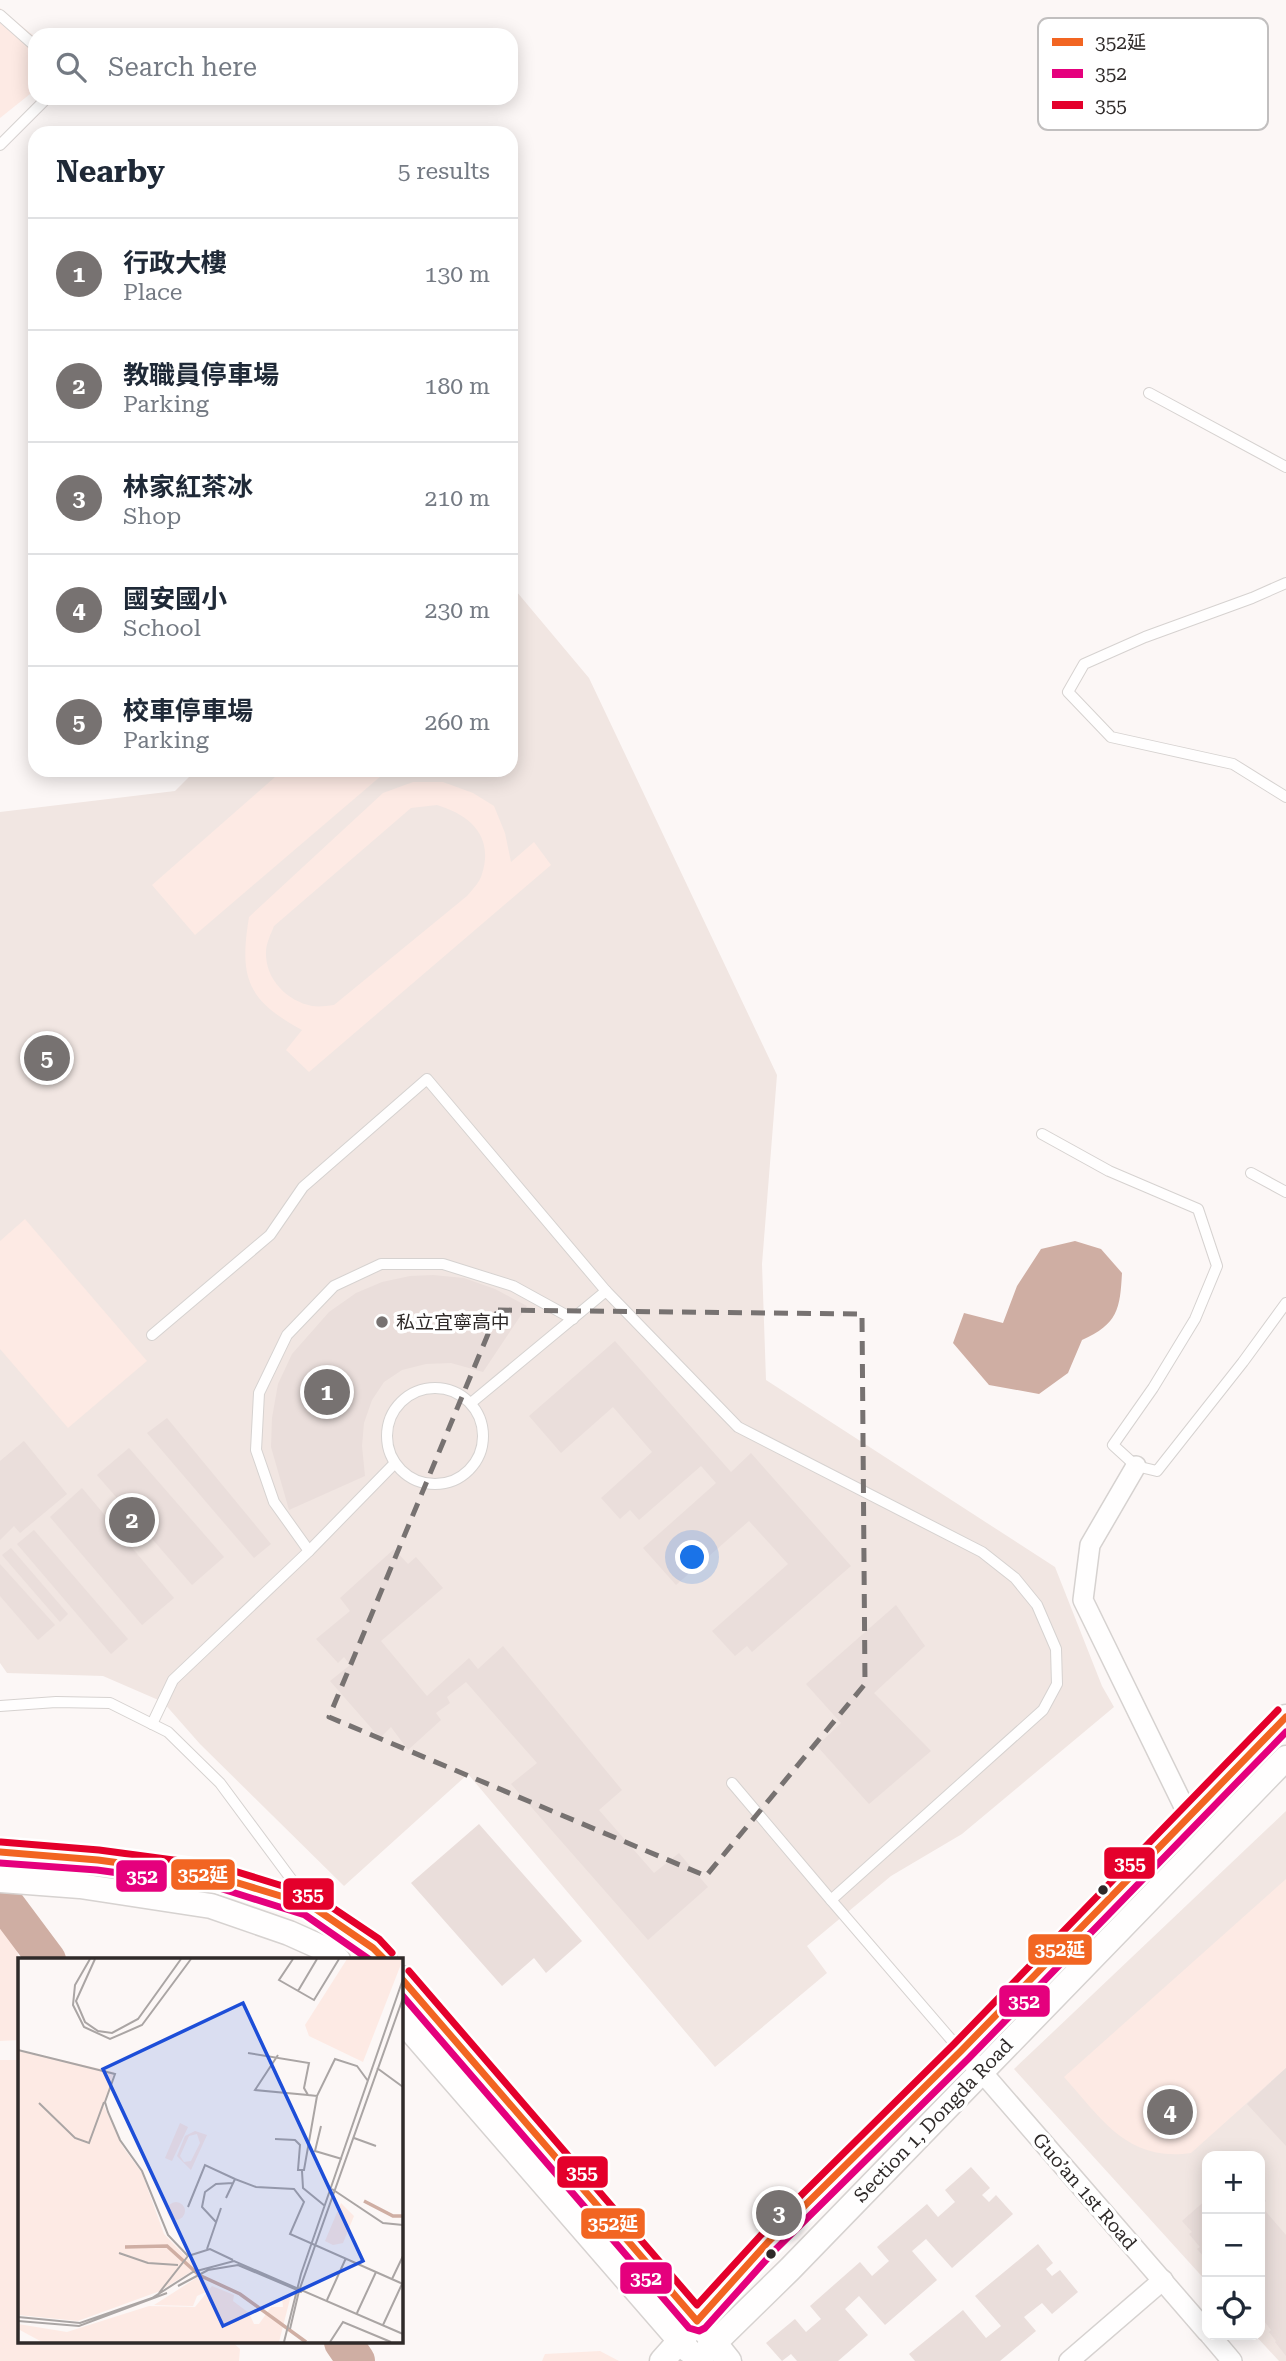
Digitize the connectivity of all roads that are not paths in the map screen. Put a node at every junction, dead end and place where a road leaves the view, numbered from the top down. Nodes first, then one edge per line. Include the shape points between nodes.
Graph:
1 (0, 15) edge
2 (28, 40) edge
3 (40, 105) edge
4 (0, 145) edge
5 (1149, 393) dead end
6 (1286, 467) edge
7 (1286, 583) edge
8 (1286, 797) edge
9 (1042, 1134) dead end
10 (1251, 1173) dead end
11 (1286, 1192) edge
12 (607, 1291) junction
13 (1286, 1303) edge
14 (573, 1319) junction
15 (152, 1335) dead end
16 (471, 1403) junction
17 (395, 1463) junction
18 (1136, 1466) junction
19 (309, 1551) junction
20 (0, 1706) edge
21 (1286, 1717) edge
22 (152, 1724) junction
23 (1286, 1758) edge
24 (732, 1783) dead end
25 (1189, 1817) junction
26 (0, 1852) edge
27 (0, 1880) edge
28 (831, 1900) junction
29 (310, 1905) junction
30 (336, 1958) edge
31 (383, 1958) edge
32 (402, 1979) edge
33 (402, 2020) edge
34 (961, 2051) junction
35 (981, 2071) junction
36 (1163, 2280) junction
37 (697, 2321) junction
38 (1202, 2325) edge
39 (679, 2340) junction
40 (1215, 2340) edge
41 (707, 2357) edge
42 (662, 2361) edge
43 (1069, 2361) edge
44 (1232, 2361) edge

1 - 2 lane
3 - 4 lane
5 - 6 lane
7 - 8 lane via 1084,664 1068,692 1111,737 1233,764
9 - 18 lane via 1109,1171 1198,1209 1217,1266 1195,1319 1113,1445
10 - 11 lane
12 - 14 lane
12 - 15 lane via 427,1079 303,1187 270,1236
12 - 28 lane via 738,1427 982,1552 1015,1578 1037,1605 1056,1649 1057,1684 1043,1710
13 - 18 lane via 1157,1471
14 - 16 lane
14 - 19 lane via 513,1286 443,1264 381,1265 334,1286 287,1335 259,1393 256,1450 274,1502
16 - 17 lane via 453,1391 431,1388 405,1398 388,1429
16 - 17 lane via 484,1440 475,1465 466,1474 454,1481 428,1484 404,1473
17 - 19 lane
18 - 25 street via 1090,1545 1083,1600
19 - 22 lane via 173,1680
20 - 22 lane via 110,1703
21 - 25 street, Section 1, Dongda Road
22 - 29 lane via 168,1732 220,1783
23 - 35 street, Section 1, Dongda Road
24 - 28 lane
25 - 34 street, Section 1, Dongda Road
26 - 29 street via 215,1876
27 - 30 street via 73,1885 211,1906 289,1933
28 - 34 lane
29 - 31 street
32 - 37 street
33 - 39 street
34 - 35 street, Guo’an 1st Road
34 - 37 street, Section 1, Dongda Road via 768,2242
35 - 36 street, Guo’an 1st Road
35 - 41 street, Section 1, Dongda Road
36 - 38 street, Guo’an 1st Road
36 - 43 street
37 - 39 street, Section 1, Dongda Road
37 - 41 street
39 - 41 street
39 - 42 street, Section 1, Dongda Road
40 - 44 street, Guo’an 1st Road

